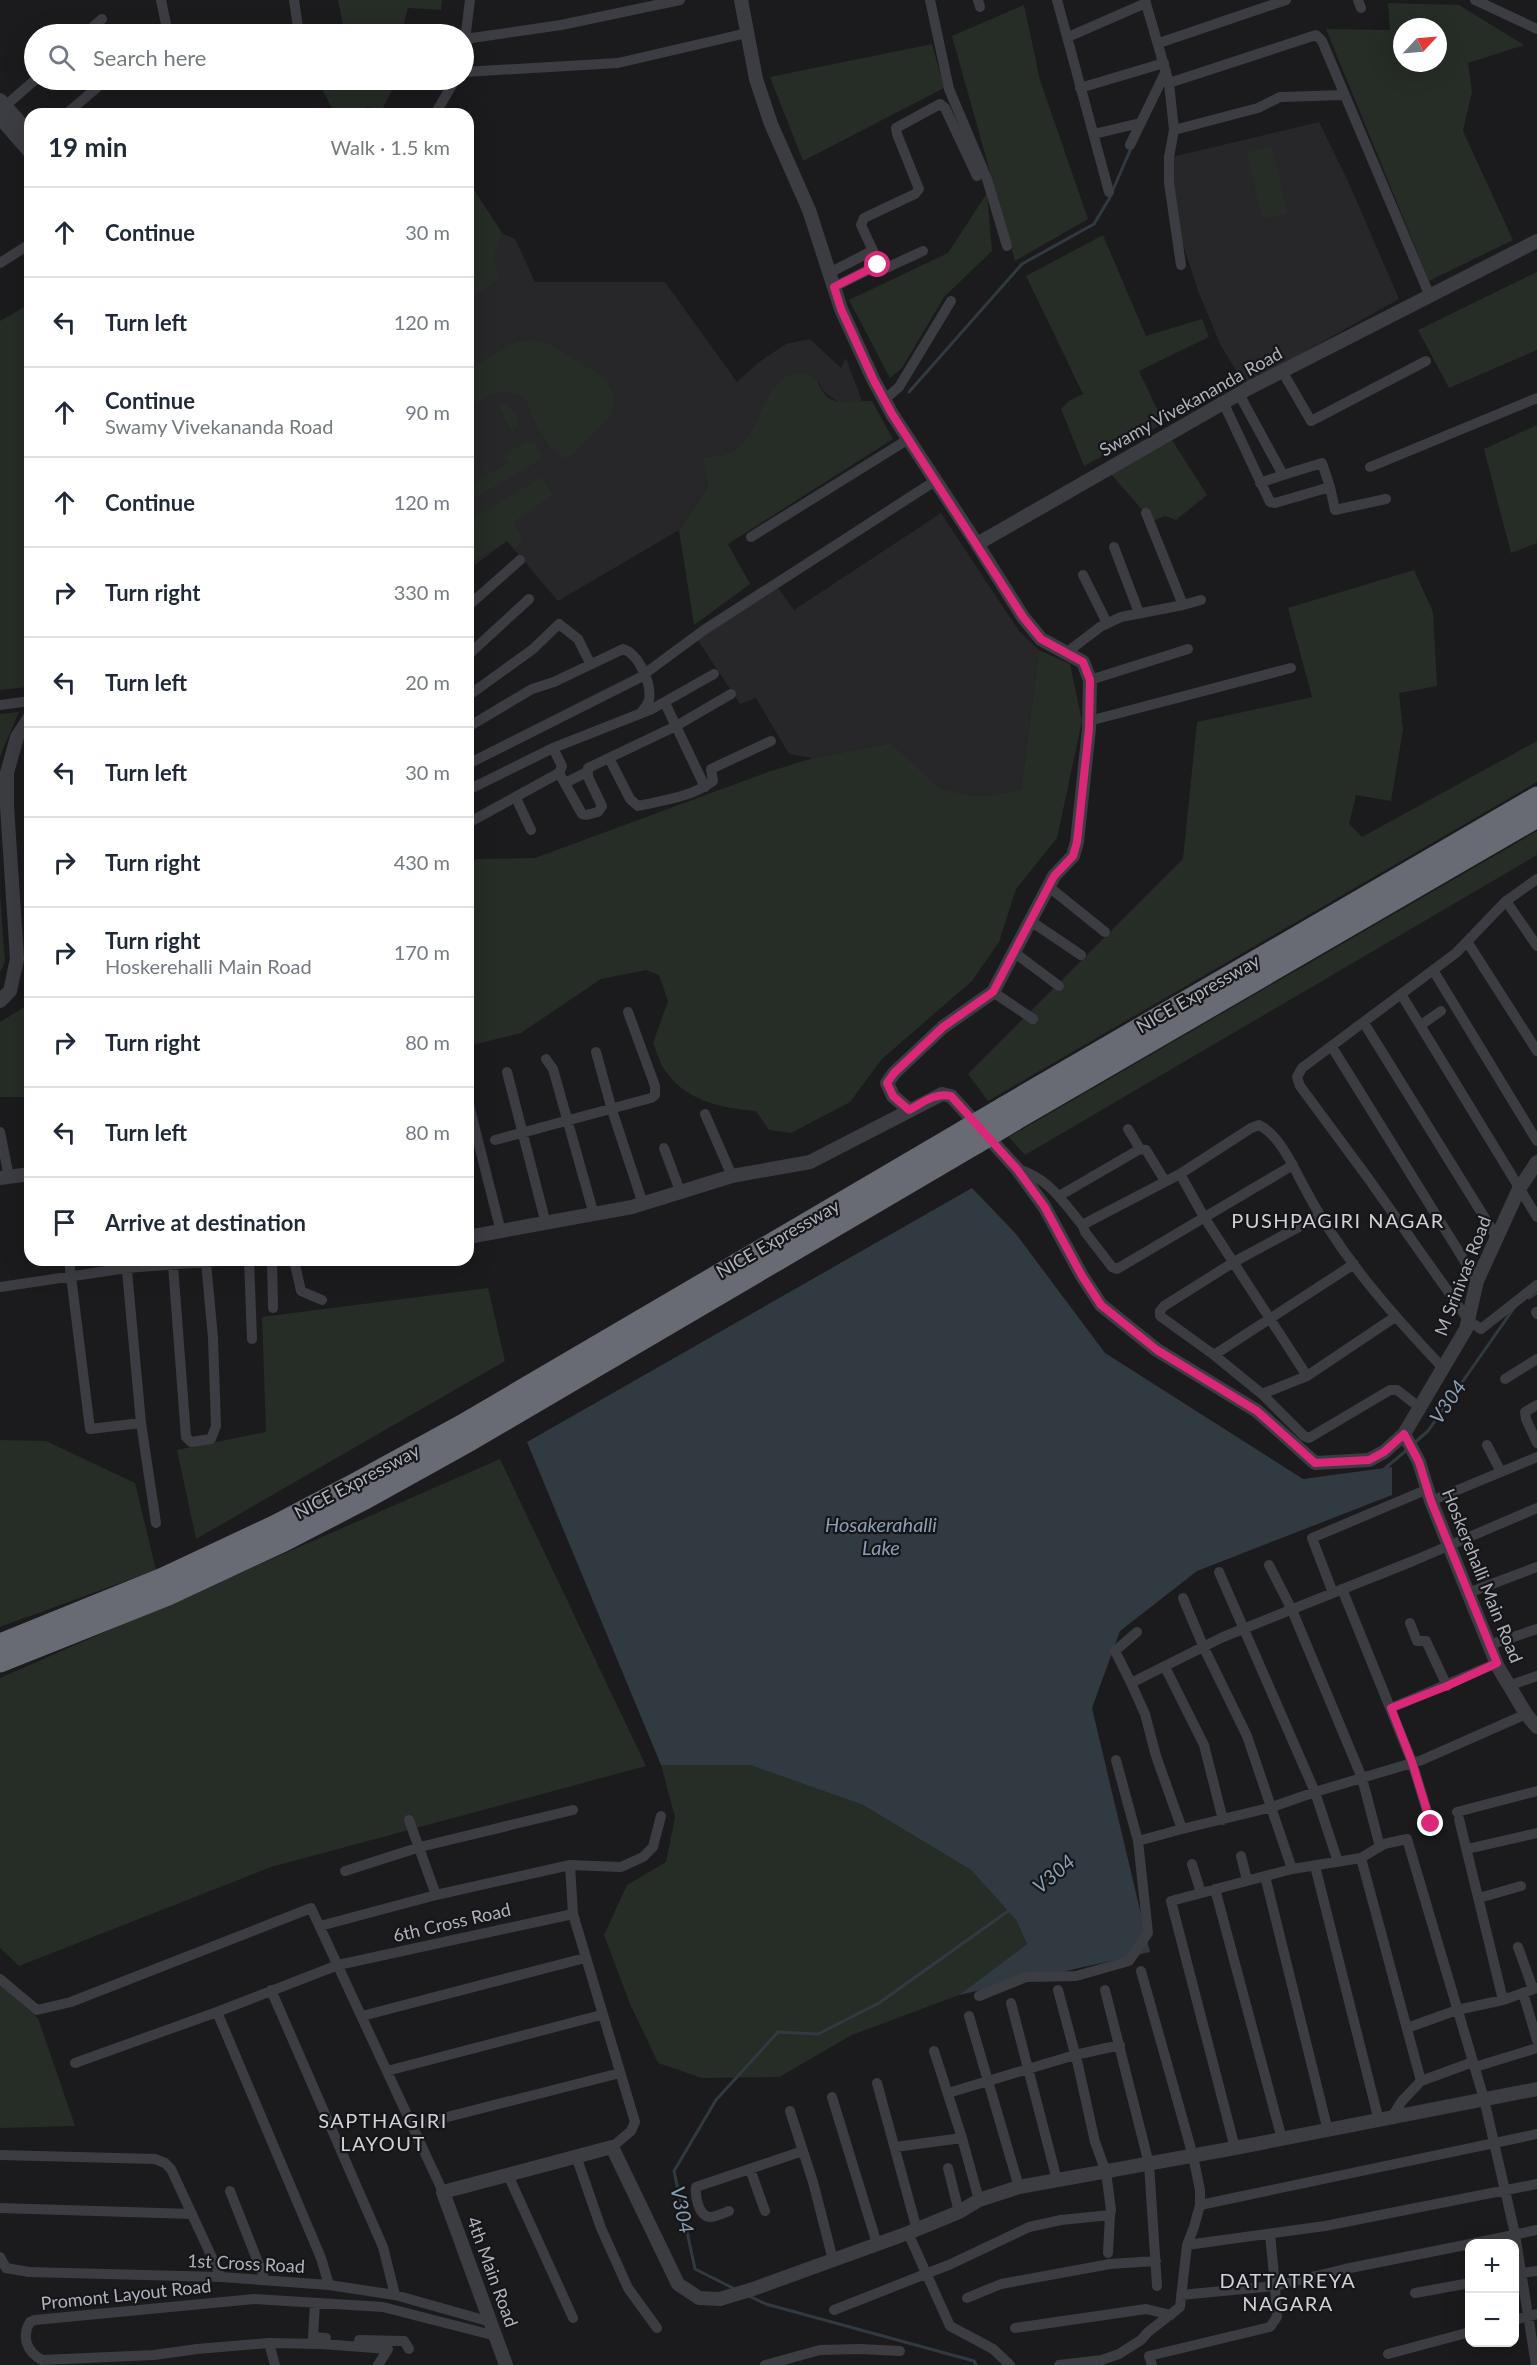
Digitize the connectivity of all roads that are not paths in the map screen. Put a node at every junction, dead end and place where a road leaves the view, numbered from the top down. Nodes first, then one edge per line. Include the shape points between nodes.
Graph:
1 (161, 0) edge
2 (294, 0) edge
3 (470, 0) edge
4 (680, 0) edge
5 (741, 0) edge
6 (930, 0) edge
7 (1286, 0) edge
8 (1475, 0) edge
9 (1060, 1) edge
10 (1145, 2) edge
11 (102, 19) dead end
12 (96, 24) edge
13 (166, 24) edge
14 (298, 24) edge
15 (467, 24) edge
16 (1537, 28) edge
17 (747, 33) junction
18 (1068, 37) junction
19 (474, 41) edge
20 (1159, 43) junction
21 (1165, 67) junction
22 (474, 71) edge
23 (1169, 83) junction
24 (1080, 88) junction
25 (24, 89) edge
26 (94, 90) edge
27 (449, 90) edge
28 (1345, 95) junction
29 (2, 108) edge
30 (73, 108) edge
31 (439, 108) edge
32 (1136, 123) dead end
33 (24, 128) edge
34 (1174, 130) junction
35 (1094, 134) junction
36 (24, 143) edge
37 (1130, 145) dead end
38 (977, 176) dead end
39 (1109, 192) dead end
40 (1537, 241) edge
41 (1007, 246) dead end
42 (24, 248) edge
43 (872, 251) junction
44 (923, 251) dead end
45 (0, 263) edge
46 (878, 265) junction
47 (1181, 265) dead end
48 (829, 273) junction
49 (834, 287) junction
50 (1430, 294) junction
51 (951, 301) dead end
52 (1426, 361) dead end
53 (1282, 371) junction
54 (1239, 394) junction
55 (1537, 398) edge
56 (884, 400) junction
57 (1223, 402) junction
58 (1255, 423) junction
59 (1238, 432) junction
60 (907, 440) junction
61 (1370, 467) dead end
62 (1283, 475) junction
63 (936, 481) junction
64 (1260, 483) junction
65 (1330, 487) junction
66 (1386, 499) dead end
67 (1146, 513) dead end
68 (751, 537) dead end
69 (977, 544) junction
70 (1114, 547) dead end
71 (520, 560) dead end
72 (1083, 576) dead end
73 (530, 599) dead end
74 (1201, 600) dead end
75 (474, 601) edge
76 (1183, 604) junction
77 (1139, 613) junction
78 (1107, 623) junction
79 (1188, 649) dead end
80 (474, 650) edge
81 (1066, 654) junction
82 (590, 663) junction
83 (1291, 668) dead end
84 (646, 673) junction
85 (714, 675) dead end
86 (1090, 680) junction
87 (474, 692) edge
88 (731, 694) dead end
89 (24, 702) edge
90 (665, 703) junction
91 (0, 705) edge
92 (641, 713) junction
93 (1089, 720) junction
94 (474, 723) edge
95 (24, 726) edge
96 (676, 726) junction
97 (771, 741) dead end
98 (553, 748) junction
99 (609, 758) junction
100 (474, 761) edge
101 (587, 772) junction
102 (562, 778) junction
103 (474, 787) edge
104 (705, 787) junction
105 (1537, 796) edge
106 (516, 798) junction
107 (1537, 817) edge
108 (474, 819) edge
109 (531, 831) dead end
110 (1537, 879) edge
111 (1049, 887) junction
112 (1506, 901) junction
113 (1032, 922) junction
114 (1105, 932) dead end
115 (1468, 942) junction
116 (1537, 946) edge
117 (1015, 953) junction
118 (1081, 955) dead end
119 (1433, 970) junction
120 (1059, 986) dead end
121 (993, 992) junction
122 (1401, 994) junction
123 (0, 1001) edge
124 (1441, 1011) dead end
125 (628, 1012) dead end
126 (1034, 1019) dead end
127 (1365, 1023) junction
128 (1421, 1025) junction
129 (1332, 1047) junction
130 (1537, 1051) edge
131 (596, 1052) dead end
132 (546, 1059) dead end
133 (507, 1072) dead end
134 (612, 1110) junction
135 (909, 1110) junction
136 (1010, 1113) junction
137 (705, 1114) dead end
138 (567, 1120) junction
139 (474, 1125) edge
140 (1128, 1129) dead end
141 (0, 1132) edge
142 (522, 1132) junction
143 (971, 1136) junction
144 (495, 1140) dead end
145 (1537, 1142) edge
146 (664, 1148) dead end
147 (1140, 1149) junction
148 (1537, 1162) edge
149 (1293, 1165) junction
150 (1017, 1169) junction
151 (1180, 1174) junction
152 (24, 1175) edge
153 (732, 1176) junction
154 (4, 1177) edge
155 (1165, 1181) junction
156 (1519, 1189) junction
157 (680, 1191) junction
158 (1059, 1196) junction
159 (643, 1204) junction
160 (594, 1215) junction
161 (1319, 1216) junction
162 (1204, 1217) junction
163 (1537, 1217) edge
164 (546, 1224) junction
165 (1083, 1226) junction
166 (501, 1232) junction
167 (474, 1236) edge
168 (1496, 1236) junction
169 (1234, 1262) junction
170 (1354, 1264) junction
171 (70, 1266) edge
172 (118, 1266) edge
173 (126, 1266) edge
174 (173, 1266) edge
175 (206, 1266) edge
176 (249, 1266) edge
177 (272, 1266) edge
178 (295, 1266) edge
179 (71, 1278) junction
180 (1477, 1281) junction
181 (1537, 1285) edge
182 (0, 1287) edge
183 (322, 1300) dead end
184 (273, 1308) dead end
185 (1395, 1317) junction
186 (1269, 1318) junction
187 (1469, 1321) junction
188 (252, 1338) dead end
189 (1214, 1355) junction
190 (1537, 1359) edge
191 (1443, 1368) junction
192 (1307, 1376) junction
193 (1505, 1379) dead end
194 (1262, 1394) junction
195 (1537, 1405) edge
196 (1419, 1407) junction
197 (141, 1423) junction
198 (1407, 1438) junction
199 (1537, 1443) edge
200 (1487, 1445) dead end
201 (1537, 1457) edge
202 (1501, 1472) junction
203 (1429, 1495) junction
204 (1537, 1508) edge
205 (156, 1523) dead end
206 (1449, 1545) junction
207 (1269, 1565) dead end
208 (1537, 1567) edge
209 (1219, 1572) dead end
210 (1338, 1591) junction
211 (1468, 1593) junction
212 (1183, 1598) dead end
213 (1292, 1610) junction
214 (1410, 1623) dead end
215 (1245, 1628) junction
216 (1537, 1629) edge
217 (1137, 1632) dead end
218 (0, 1644) edge
219 (1489, 1645) junction
220 (1204, 1648) junction
221 (0, 1662) edge
222 (1497, 1663) junction
223 (1164, 1667) junction
224 (1537, 1676) edge
225 (1131, 1683) junction
226 (1447, 1686) junction
227 (1508, 1686) junction
228 (1391, 1708) junction
229 (1526, 1714) junction
230 (1537, 1726) edge
231 (1116, 1760) dead end
232 (1412, 1762) junction
233 (1362, 1778) junction
234 (1537, 1791) edge
235 (1315, 1792) junction
236 (1272, 1808) junction
237 (573, 1810) dead end
238 (661, 1816) dead end
239 (409, 1820) dead end
240 (1222, 1820) junction
241 (1431, 1824) dead end
242 (1182, 1829) junction
243 (1537, 1833) edge
244 (1138, 1841) junction
245 (420, 1847) junction
246 (1380, 1847) junction
247 (1467, 1849) junction
248 (1241, 1856) dead end
249 (1361, 1858) junction
250 (1338, 1862) junction
251 (1192, 1864) dead end
252 (570, 1865) junction
253 (1315, 1866) junction
254 (1292, 1869) junction
255 (345, 1871) dead end
256 (1265, 1876) junction
257 (1247, 1880) junction
258 (1521, 1886) dead end
259 (1215, 1889) junction
260 (1201, 1893) junction
261 (436, 1895) junction
262 (1479, 1898) junction
263 (573, 1914) junction
264 (320, 1926) junction
265 (1518, 1947) dead end
266 (585, 1958) junction
267 (338, 1965) junction
268 (1141, 1971) dead end
269 (0, 1979) edge
270 (272, 1990) junction
271 (1058, 1990) dead end
272 (1105, 1990) dead end
273 (1531, 1990) edge
274 (979, 1996) dead end
275 (1503, 2000) junction
276 (1011, 2003) dead end
277 (1457, 2010) junction
278 (217, 2012) junction
279 (601, 2015) junction
280 (362, 2016) junction
281 (969, 2016) dead end
282 (1407, 2028) junction
283 (1537, 2040) edge
284 (1120, 2045) junction
285 (1537, 2048) edge
286 (934, 2051) dead end
287 (1076, 2055) junction
288 (75, 2063) dead end
289 (1474, 2065) junction
290 (1029, 2068) junction
291 (387, 2071) junction
292 (620, 2073) junction
293 (986, 2080) junction
294 (1421, 2081) junction
295 (877, 2083) dead end
296 (1537, 2089) edge
297 (948, 2093) junction
298 (832, 2097) dead end
299 (1484, 2099) junction
300 (790, 2111) dead end
301 (1385, 2120) junction
302 (412, 2126) junction
303 (1328, 2131) junction
304 (1537, 2134) edge
305 (962, 2138) junction
306 (1282, 2139) junction
307 (1494, 2144) junction
308 (612, 2147) junction
309 (895, 2147) junction
310 (1235, 2148) junction
311 (803, 2151) junction
312 (0, 2155) edge
313 (576, 2156) junction
314 (1193, 2156) junction
315 (1149, 2164) junction
316 (948, 2168) dead end
317 (750, 2169) junction
318 (1106, 2172) junction
319 (508, 2175) junction
320 (1057, 2180) junction
321 (1537, 2184) edge
322 (1019, 2187) junction
323 (1506, 2190) junction
324 (230, 2191) dead end
325 (443, 2192) junction
326 (979, 2200) junction
327 (1200, 2205) junction
328 (0, 2208) edge
329 (729, 2211) dead end
330 (765, 2211) dead end
331 (959, 2211) junction
332 (192, 2214) junction
333 (1110, 2215) junction
334 (1537, 2230) edge
335 (912, 2231) junction
336 (1270, 2234) junction
337 (1515, 2234) junction
338 (1492, 2239) edge
339 (1515, 2239) edge
340 (877, 2244) junction
341 (1187, 2245) junction
342 (1465, 2245) edge
343 (1108, 2253) dead end
344 (0, 2258) edge
345 (833, 2260) junction
346 (1156, 2261) junction
347 (1537, 2271) edge
348 (1519, 2273) edge
349 (924, 2274) junction
350 (1519, 2276) edge
351 (221, 2277) junction
352 (265, 2280) junction
353 (1465, 2284) edge
354 (328, 2285) junction
355 (1157, 2286) dead end
356 (1275, 2286) junction
357 (1415, 2293) dead end
358 (395, 2295) junction
359 (1181, 2295) junction
360 (967, 2298) dead end
361 (315, 2303) junction
362 (834, 2310) dead end
363 (1171, 2315) junction
364 (1533, 2315) edge
365 (573, 2318) dead end
366 (491, 2322) junction
367 (657, 2328) dead end
368 (1015, 2328) dead end
369 (1465, 2333) edge
370 (496, 2336) junction
371 (1141, 2340) junction
372 (269, 2343) junction
373 (409, 2349) dead end
374 (900, 2351) dead end
375 (1388, 2354) dead end
376 (1151, 2361) edge
377 (1537, 2364) edge
378 (275, 2365) edge
379 (378, 2365) edge
380 (506, 2365) edge
381 (765, 2365) edge
382 (1010, 2365) edge
383 (1062, 2365) edge
384 (1530, 2365) edge

1 - 13 street
2 - 14 street
3 - 15 street
4 - 19 street
5 - 17 street
6 - 41 street via 949,88 987,179
7 - 20 street
8 - 16 street
9 - 18 street
10 - 18 street
10 - 20 street
11 - 12 street
17 - 22 street via 618,63
17 - 48 street via 756,79 771,124 809,210
18 - 24 street
20 - 21 street
21 - 23 street
21 - 24 street
21 - 37 street
23 - 28 street via 1316,35
23 - 34 street
24 - 35 street
25 - 29 street
26 - 30 street
27 - 31 street
28 - 34 street via 1280,98 1258,108
28 - 50 street
29 - 33 street
29 - 36 street
32 - 35 street
34 - 47 street via 1169,183
35 - 39 street
38 - 43 street via 940,104 898,126 897,134 919,189 862,220
40 - 50 street, Swamy Vivekananda Road
42 - 45 street
43 - 46 street
43 - 48 street
44 - 46 street via 884,270
46 - 49 street
48 - 49 street
49 - 56 street
50 - 53 street, Swamy Vivekananda Road
51 - 56 street via 899,387
52 - 53 street via 1311,422
53 - 54 street, Swamy Vivekananda Road
54 - 57 street, Swamy Vivekananda Road
54 - 58 street
55 - 61 street
56 - 60 street
57 - 59 street
57 - 69 street, Swamy Vivekananda Road
58 - 59 street
58 - 62 street
59 - 64 street
60 - 63 street
60 - 68 street
62 - 64 street
62 - 65 street via 1322,463
63 - 69 street
63 - 84 street via 704,630
64 - 65 street via 1270,502 1275,503
65 - 66 street via 1335,510
67 - 76 street
69 - 81 street via 1023,617 1041,639
70 - 77 street
71 - 75 street
72 - 78 street
73 - 80 street
74 - 76 street
76 - 77 street
77 - 78 street
78 - 81 street
79 - 86 street
81 - 86 street via 1083,662
82 - 84 street via 623,649
82 - 87 street via 578,639 559,624 533,649
82 - 94 street via 532,689
83 - 93 street
84 - 92 street via 649,701
84 - 100 street
85 - 90 street
86 - 93 street
88 - 96 street
89 - 91 street
90 - 92 street
90 - 96 street
92 - 98 street
93 - 111 street via 1077,842 1073,856
95 - 123 street via 7,773 6,806 17,958 10,992
96 - 99 street
96 - 104 street
97 - 104 street via 711,769 713,781
98 - 102 street via 562,766
98 - 103 street
99 - 101 street
99 - 104 street via 630,800 638,806
101 - 102 street
101 - 102 street via 602,806 598,812 586,815
102 - 106 street
105 - 136 highway, NICE Expressway
106 - 108 street
106 - 109 street
107 - 136 highway, NICE Expressway
110 - 112 street
111 - 113 street
111 - 114 street
112 - 115 street
112 - 116 street
113 - 117 street
113 - 118 street
115 - 119 street
115 - 130 street
117 - 120 street
117 - 121 street
119 - 122 street
119 - 145 street
121 - 126 street
121 - 135 street via 943,1027 894,1073 887,1083 893,1096
122 - 127 street
122 - 128 street
124 - 128 street
125 - 134 street via 656,1090 651,1098
127 - 129 street
127 - 168 street
128 - 156 street
129 - 180 street
129 - 187 street via 1302,1068 1297,1077 1300,1086
131 - 134 street
132 - 138 street via 553,1069
133 - 142 street
134 - 138 street
134 - 159 street
135 - 150 street via 934,1096 951,1096
135 - 153 street via 810,1162
136 - 143 highway, NICE Expressway, bridge
137 - 153 street
138 - 142 street
138 - 160 street
139 - 166 street
140 - 147 street
141 - 154 street
142 - 144 street
142 - 164 street
143 - 218 highway, NICE Expressway via 462,1425 276,1525 163,1578
143 - 221 highway, NICE Expressway via 471,1440 363,1500 168,1595
146 - 157 street
147 - 155 street via 1146,1150
147 - 158 street
148 - 156 street, M Srinivas Road
149 - 151 street via 1268,1130 1259,1125
149 - 161 street
149 - 162 street
150 - 158 street via 1033,1173
150 - 198 street via 1044,1206 1101,1305 1157,1350 1257,1411 1315,1463 1369,1460
151 - 155 street
151 - 162 street
152 - 154 street
153 - 157 street
155 - 165 street
156 - 163 street
156 - 168 street, M Srinivas Road
157 - 159 street
158 - 165 street
159 - 160 street
160 - 164 street
161 - 169 street
161 - 170 street
162 - 165 street via 1117,1269
162 - 169 street
164 - 166 street
166 - 167 street
168 - 180 street, M Srinivas Road
169 - 186 street
169 - 189 street via 1160,1311 1160,1316
170 - 185 street
170 - 186 street
171 - 179 street
172 - 179 street
173 - 197 street
174 - 175 street via 186,1437 191,1442 211,1439 216,1426
176 - 188 street
177 - 184 street
178 - 183 street via 301,1291
179 - 182 street
179 - 197 street via 90,1429
180 - 187 street, M Srinivas Road
181 - 187 street via 1481,1329
185 - 191 street
185 - 192 street
186 - 189 street
186 - 192 street
187 - 191 street, M Srinivas Road
189 - 194 street
190 - 193 street
191 - 196 street, M Srinivas Road
192 - 194 street
194 - 196 street via 1309,1438 1390,1390 1397,1390
195 - 199 street via 1525,1412
196 - 198 street, M Srinivas Road
197 - 205 street
198 - 203 street, Hoskerehalli Main Road
200 - 202 street
201 - 202 street
202 - 203 street
203 - 206 street, Hoskerehalli Main Road
203 - 210 street via 1312,1538
204 - 206 street
206 - 210 street
206 - 211 street, Hoskerehalli Main Road
207 - 213 street
208 - 211 street
209 - 215 street
210 - 213 street
210 - 228 street
211 - 219 street, Hoskerehalli Main Road
212 - 220 street
213 - 215 street
213 - 233 street
214 - 226 street via 1417,1641 1426,1641
215 - 220 street
215 - 235 street
216 - 219 street
217 - 225 street via 1115,1651
219 - 222 street, Hoskerehalli Main Road
220 - 223 street
220 - 236 street via 1247,1736
222 - 226 street
222 - 227 street, Hoskerehalli Main Road
223 - 225 street
223 - 240 street via 1204,1745
224 - 227 street
225 - 242 street
226 - 228 street
227 - 229 street, Hoskerehalli Main Road
228 - 232 street
229 - 230 street, Hoskerehalli Main Road
229 - 232 street
231 - 244 street
232 - 233 street
232 - 241 street
233 - 235 street
233 - 246 street
234 - 247 street via 1458,1815
235 - 236 street
235 - 250 street
236 - 240 street
236 - 254 street
237 - 245 street
238 - 252 street via 653,1846 643,1857 621,1867
239 - 245 street
240 - 242 street
242 - 244 street
243 - 247 street
244 - 274 street via 1148,1933 1129,1961 1076,1976 1026,1977
245 - 255 street
245 - 261 street
246 - 249 street
246 - 277 street via 1407,1839
247 - 262 street
248 - 257 street
249 - 250 street
249 - 282 street
250 - 253 street
251 - 260 street
252 - 261 street
252 - 263 street
253 - 254 street
253 - 301 street
254 - 256 street
256 - 257 street
256 - 303 street
257 - 259 street
258 - 262 street
259 - 260 street
259 - 306 street
260 - 310 street via 1171,1901
261 - 264 street
262 - 275 street
263 - 266 street
263 - 267 street, 6th Cross Road
264 - 267 street
264 - 269 street via 311,1908 71,2002 37,2010
265 - 273 street
266 - 279 street
266 - 280 street
267 - 270 street, 6th Cross Road
267 - 280 street
268 - 314 street
270 - 278 street, 6th Cross Road
270 - 358 street via 383,2247
271 - 287 street
272 - 284 street
273 - 275 street
273 - 283 street
275 - 277 street
276 - 290 street
277 - 282 street
277 - 289 street
278 - 288 street, 6th Cross Road
278 - 354 street via 321,2258
279 - 291 street
279 - 292 street
280 - 291 street
281 - 293 street
282 - 294 street
284 - 287 street
284 - 315 street
285 - 289 street
286 - 297 street
287 - 290 street
287 - 318 street via 1095,2142
289 - 294 street
289 - 299 street
290 - 293 street
290 - 320 street
291 - 302 street
292 - 302 street
292 - 308 street via 635,2122 631,2131
293 - 297 street
293 - 322 street
294 - 301 street
295 - 309 street
296 - 299 street
297 - 305 street
298 - 340 street
299 - 301 street
299 - 307 street
300 - 311 street
301 - 303 street
302 - 325 street
303 - 306 street
304 - 307 street
305 - 309 street
305 - 326 street
306 - 310 street
307 - 323 street
307 - 327 street
308 - 313 street
308 - 345 street via 678,2284 699,2298 720,2299
309 - 335 street
310 - 314 street
311 - 317 street
311 - 345 street
312 - 332 street via 155,2159 171,2169
313 - 319 street
313 - 367 street via 601,2228 628,2288
314 - 315 street
314 - 327 street
315 - 318 street
315 - 346 street
316 - 331 street
317 - 329 street via 696,2187 695,2194 706,2216
317 - 330 street
318 - 320 street
318 - 333 street
319 - 325 street
319 - 365 street
320 - 322 street
321 - 323 street
322 - 326 street
323 - 336 street
323 - 337 street
324 - 352 street
325 - 366 street, 4th Main Road
326 - 331 street
327 - 341 street
328 - 332 street
331 - 335 street
332 - 351 street
333 - 343 street
333 - 349 street via 1029,2227
334 - 337 street
335 - 340 street
335 - 349 street
336 - 341 street
336 - 356 street
337 - 338 street
337 - 339 street
340 - 345 street
341 - 359 street
342 - 356 street
344 - 351 street, 1st Cross Road via 6,2268 29,2272
346 - 355 street
346 - 360 street via 1110,2264 1001,2283
347 - 348 street
349 - 362 street
349 - 382 street via 950,2326 993,2349
350 - 364 street
351 - 352 street, 1st Cross Road
352 - 354 street, 1st Cross Road
353 - 357 street
354 - 358 street, 1st Cross Road
356 - 359 street
356 - 376 street via 1277,2318 1270,2327
358 - 366 street, 1st Cross Road
359 - 363 street via 1179,2307
361 - 370 street, Promont Layout Road via 383,2307
361 - 372 street, Promont Layout Road via 254,2299 35,2320 26,2331 30,2352 42,2360 154,2355
361 - 373 street via 312,2337 404,2341
363 - 368 street via 1146,2309
363 - 371 street
364 - 377 street
366 - 370 street, 4th Main Road
369 - 375 street
370 - 380 street, 4th Main Road
371 - 376 street
371 - 383 street via 1102,2360
372 - 378 street
372 - 379 street via 388,2349
374 - 381 street via 820,2350
377 - 384 street

